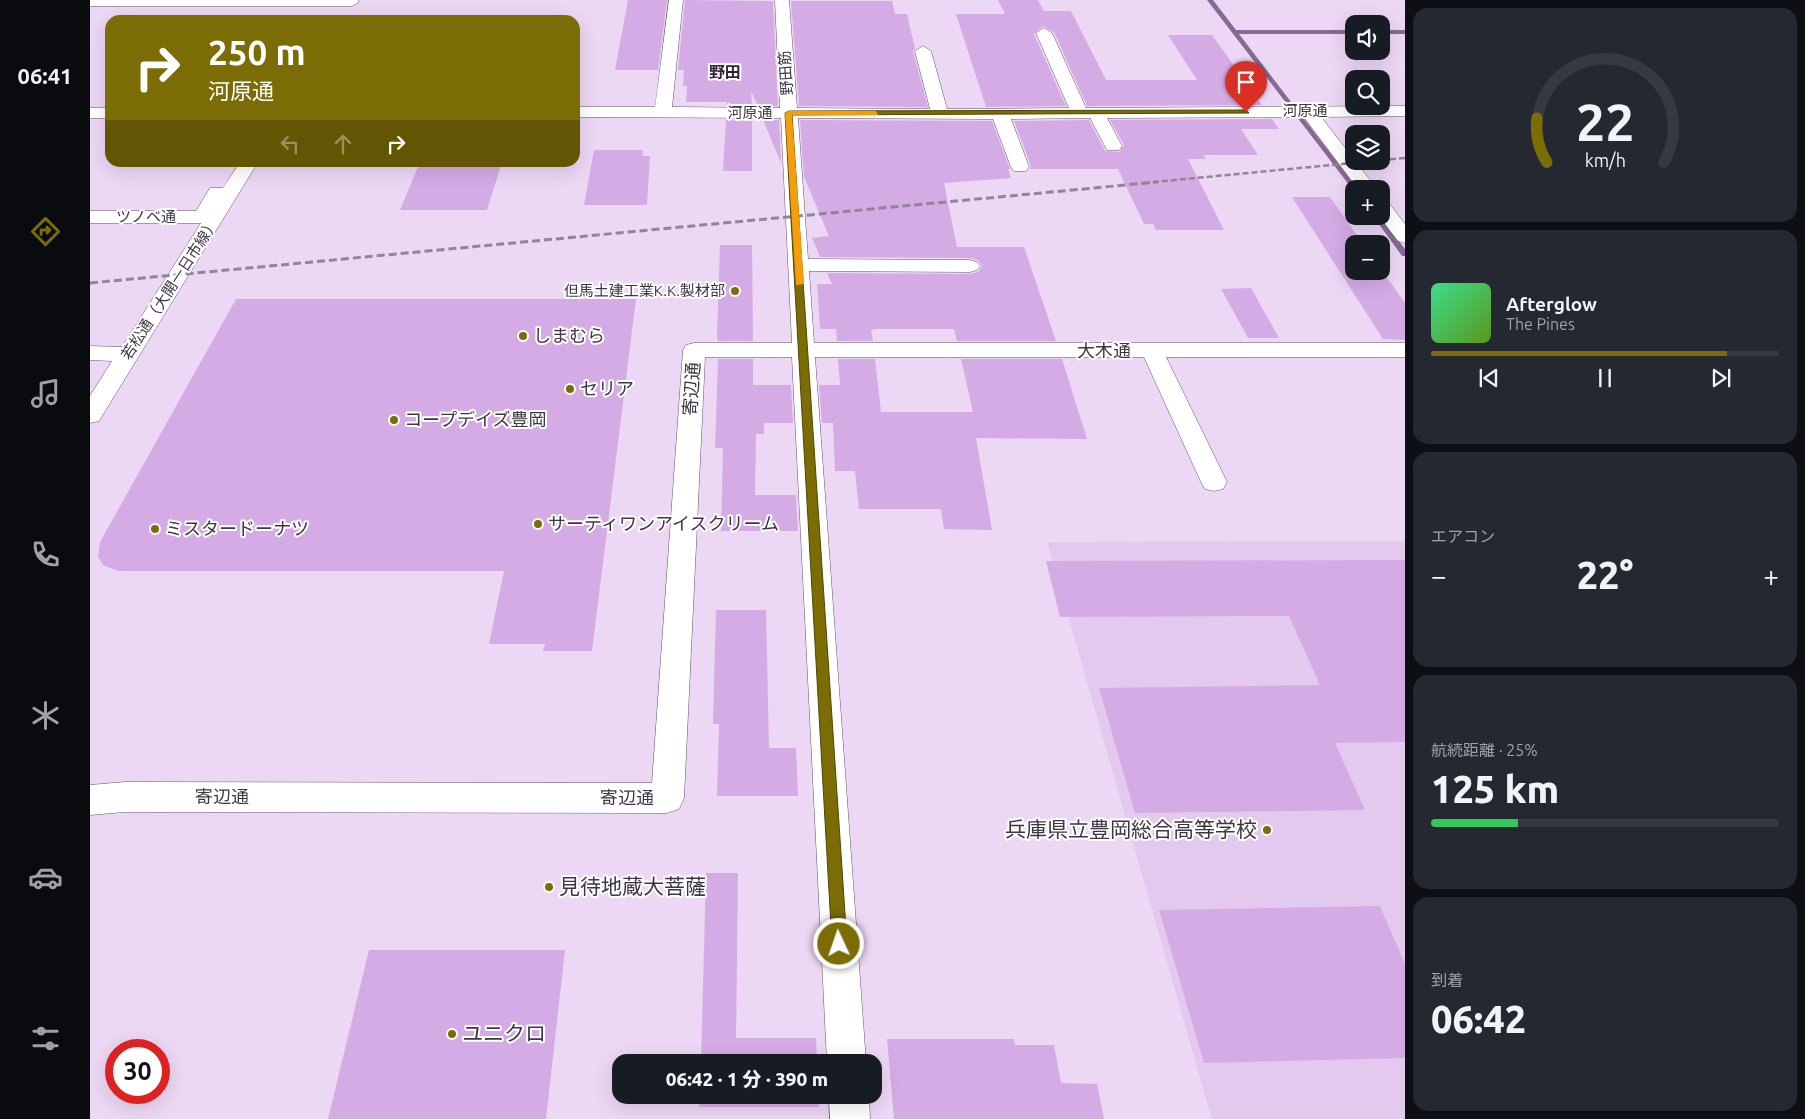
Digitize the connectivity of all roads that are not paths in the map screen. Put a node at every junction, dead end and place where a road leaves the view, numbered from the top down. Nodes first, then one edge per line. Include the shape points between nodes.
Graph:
1 (676, 0) edge
2 (782, 0) edge
3 (90, 2) edge
4 (350, 5) edge
5 (1044, 33) dead end
6 (923, 51) dead end
7 (1308, 111) junction
8 (1405, 111) edge
9 (105, 112) edge
10 (580, 112) edge
11 (90, 113) edge
12 (663, 113) junction
13 (789, 113) junction
14 (1088, 113) junction
15 (940, 114) junction
16 (1000, 114) junction
17 (1113, 146) dead end
18 (232, 167) edge
19 (246, 167) edge
20 (1020, 167) dead end
21 (1361, 180) edge
22 (90, 217) edge
23 (1390, 218) edge
24 (1405, 237) edge
25 (798, 265) junction
26 (970, 266) dead end
27 (1405, 350) edge
28 (803, 351) junction
29 (1152, 351) junction
30 (90, 353) edge
31 (128, 354) junction
32 (90, 415) edge
33 (1214, 482) dead end
34 (90, 800) edge
35 (847, 1054) edge
36 (849, 1104) edge
37 (850, 1119) edge

1 - 12 street
2 - 13 street, 野田筋
3 - 4 street
5 - 14 street
6 - 15 street
7 - 8 street, 河原通
7 - 14 street, 河原通
7 - 21 street
9 - 11 street
10 - 12 street, 河原通
12 - 13 street, 河原通
13 - 15 street, 河原通
13 - 25 street, 野田筋
14 - 16 street, 河原通
14 - 17 street
15 - 16 street, 河原通
16 - 20 street
18 - 22 street, ツノベ通 via 202,218
19 - 31 street, 若松通（大開一日市線）
23 - 24 street
25 - 26 street
25 - 28 street, 野田筋
27 - 29 street, 大木通
28 - 29 street, 大木通
28 - 34 street, 寄辺通 via 694,350 667,798 125,797
28 - 35 street, 野田筋
29 - 33 street
30 - 31 street
31 - 32 street, 若松通（大開一日市線）
36 - 37 street

